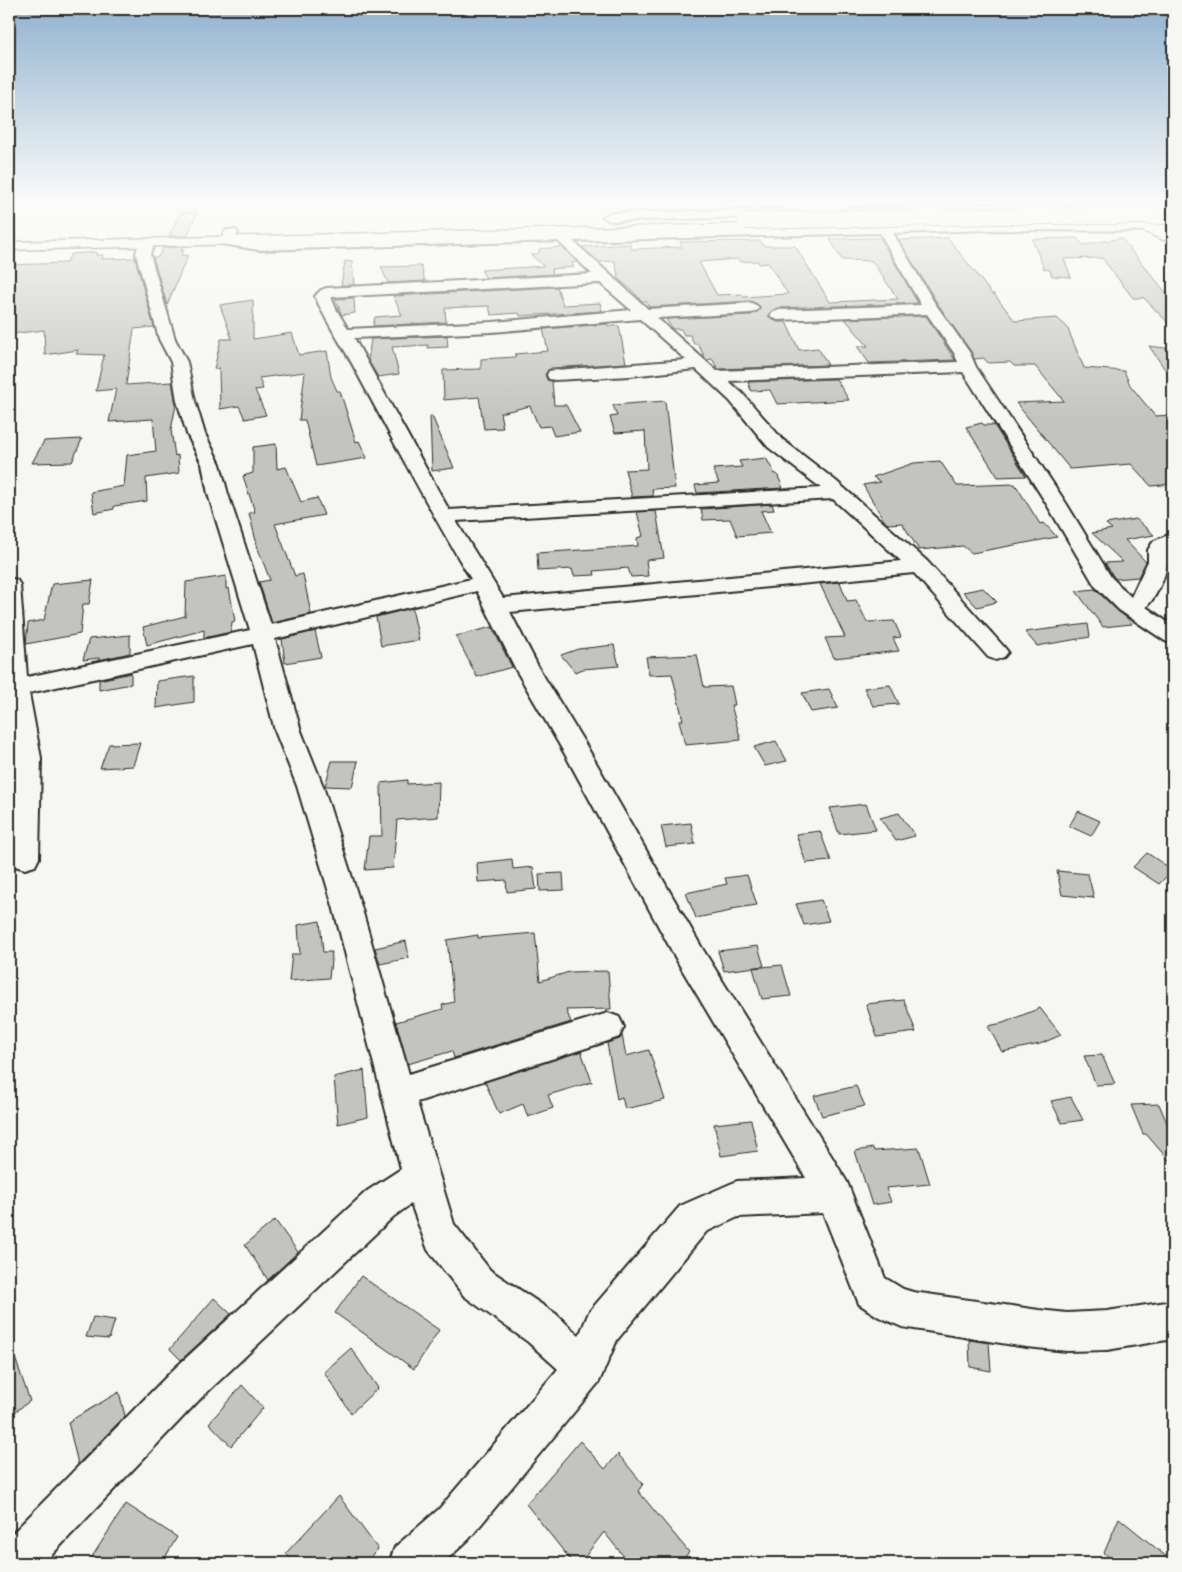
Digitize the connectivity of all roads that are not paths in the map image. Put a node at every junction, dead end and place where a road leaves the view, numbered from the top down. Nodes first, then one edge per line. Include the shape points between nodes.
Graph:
1 (149, 274) edge
2 (600, 274) edge
3 (911, 274) edge
4 (604, 278) junction
5 (751, 308) dead end
6 (932, 310) junction
7 (644, 314) junction
8 (778, 315) dead end
9 (344, 334) junction
10 (968, 367) junction
11 (706, 370) junction
12 (556, 375) dead end
13 (838, 493) junction
14 (443, 516) junction
15 (1173, 538) edge
16 (919, 566) junction
17 (483, 583) junction
18 (9, 585) edge
19 (1127, 605) junction
20 (496, 606) junction
21 (261, 636) junction
22 (1173, 636) edge
23 (11, 643) edge
24 (996, 652) dead end
25 (16, 688) junction
26 (25, 858) dead end
27 (608, 1027) dead end
28 (397, 1093) junction
29 (422, 1176) junction
30 (834, 1195) junction
31 (1173, 1320) edge
32 (585, 1368) junction
33 (14, 1563) edge
34 (411, 1563) edge

1 - 21 street via 167,339 179,362 196,434 211,464 255,606
2 - 4 street
3 - 6 street
4 - 7 street
4 - 9 street via 325,294 325,303
5 - 7 street
6 - 8 street
6 - 10 street
7 - 9 street via 492,327
7 - 11 street
9 - 14 street
10 - 11 street
10 - 19 street via 1104,581
11 - 12 street
11 - 13 street via 736,397 775,443
13 - 14 street
13 - 16 street
14 - 17 street
15 - 19 street via 1158,550 1160,561 1143,598 1136,604
16 - 20 street
16 - 24 street
17 - 20 street
17 - 21 street
18 - 23 street
19 - 22 street
20 - 30 street via 528,670 691,957
21 - 25 street
21 - 28 street via 288,731 310,786 347,906
23 - 25 street
25 - 26 street via 28,758
27 - 28 street
28 - 29 street
29 - 32 street via 441,1237 455,1258 477,1283 542,1328
29 - 33 street via 380,1204 188,1384
30 - 31 street via 872,1291 897,1306 922,1314 953,1315 1069,1333
30 - 32 street via 737,1199 694,1219 603,1326
32 - 34 street via 454,1524

